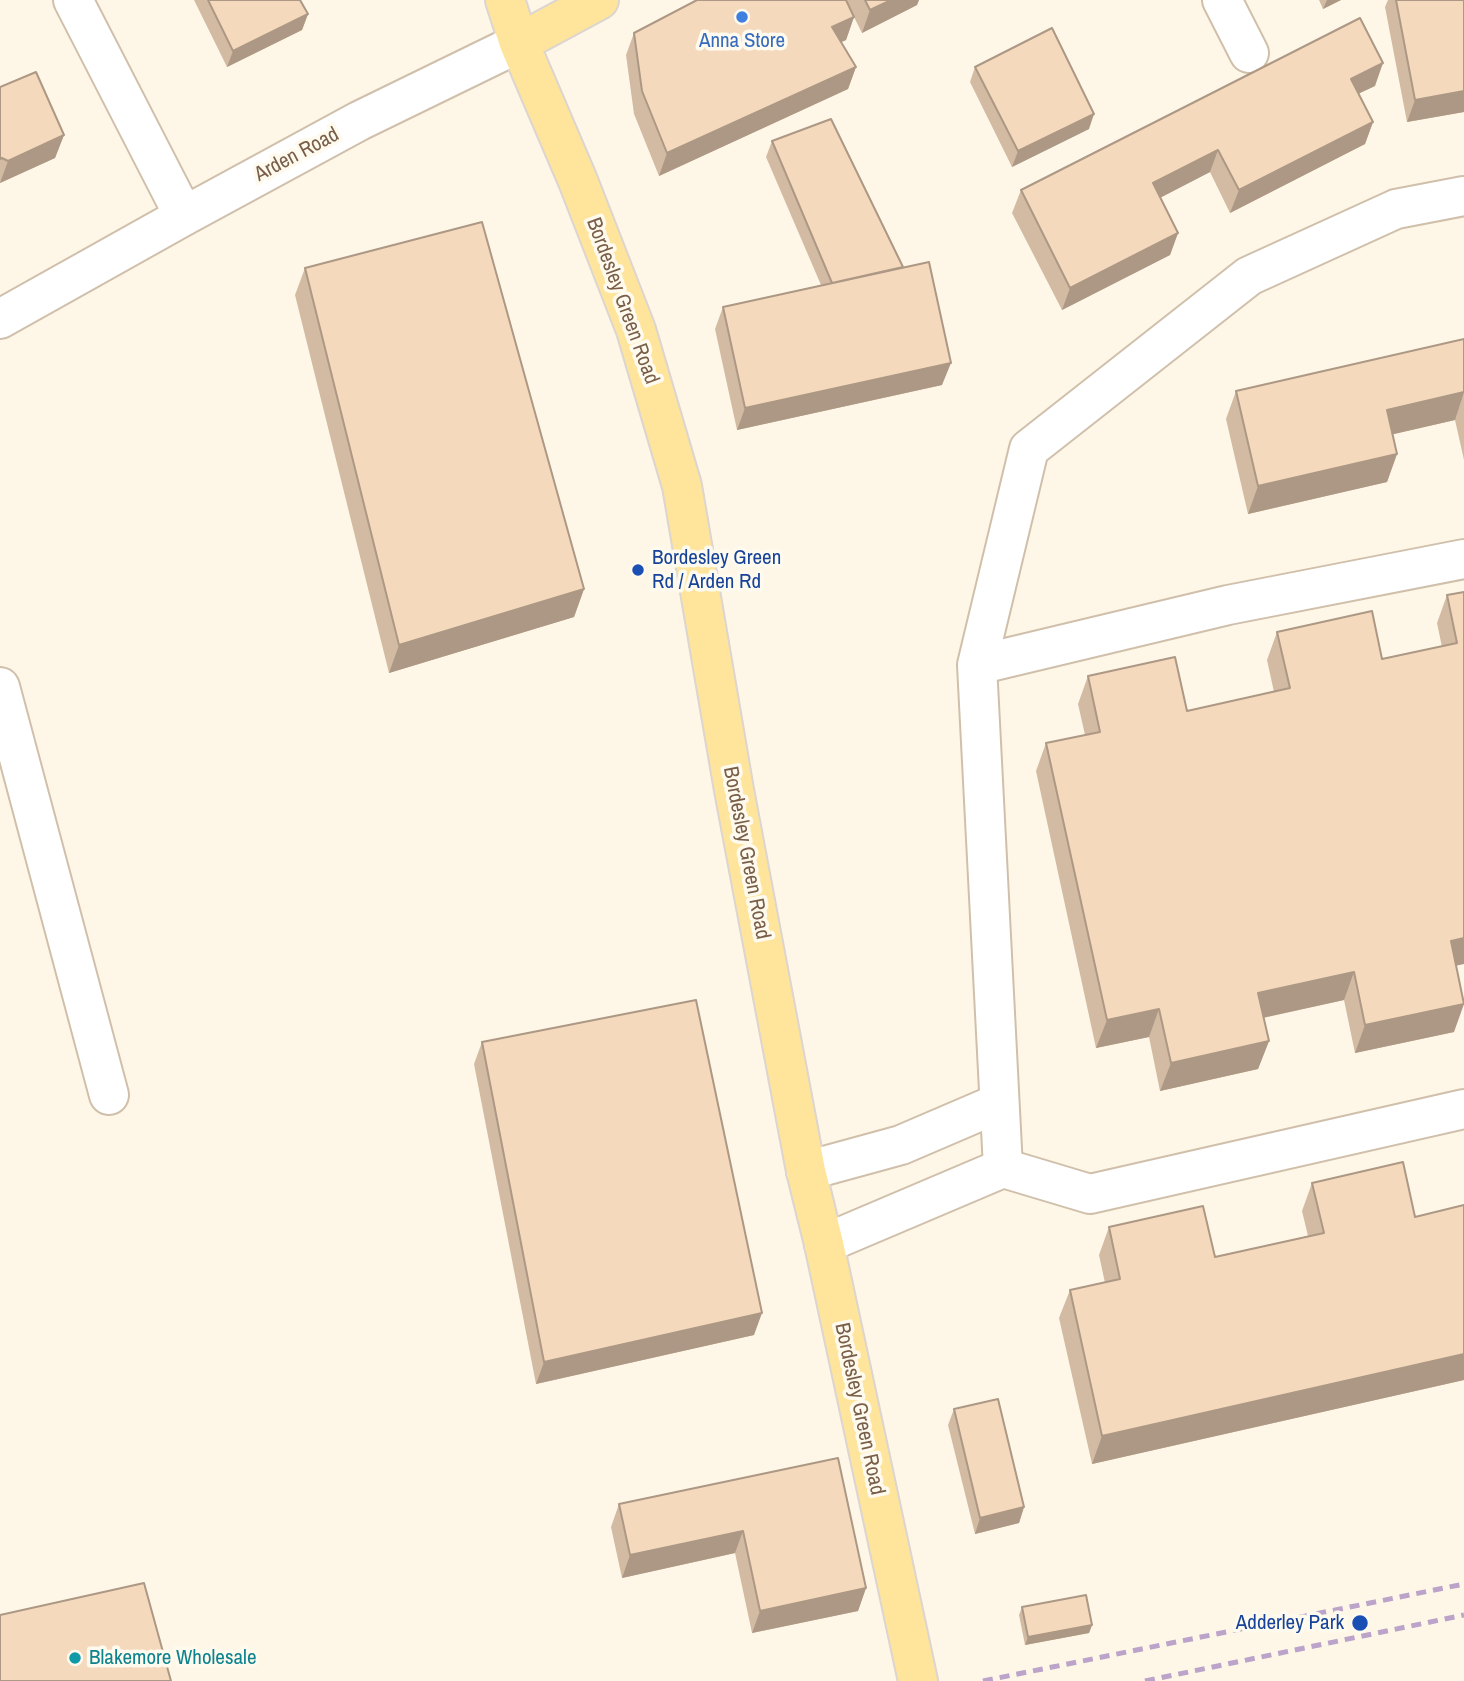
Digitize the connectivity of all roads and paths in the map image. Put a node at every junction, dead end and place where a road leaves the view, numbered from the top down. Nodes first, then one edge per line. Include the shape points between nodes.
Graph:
1 (73, 0) edge
2 (480, 0) edge
3 (505, 0) edge
4 (599, 0) edge
5 (1222, 0) edge
6 (519, 43) junction
7 (1249, 53) dead end
8 (1464, 196) edge
9 (184, 216) junction
10 (0, 319) edge
11 (1464, 559) edge
12 (977, 665) junction
13 (0, 687) edge
14 (109, 1095) dead end
15 (999, 1103) junction
16 (1464, 1109) edge
17 (1003, 1168) junction
18 (806, 1171) junction
19 (824, 1244) junction
20 (918, 1681) edge

1 - 9 street
2 - 6 main road
3 - 6 main road
4 - 6 main road, Arden Road
5 - 7 street
6 - 9 street, Arden Road via 359,121
6 - 18 main road, Bordesley Green Road via 636,330 682,486
8 - 12 street via 1396,209 1250,276 1030,449
9 - 10 street, Arden Road
11 - 12 street via 1228,606
12 - 15 street
13 - 14 street
15 - 17 street
15 - 18 street via 901,1145
16 - 17 street via 1090,1194
17 - 19 street
18 - 19 main road, Bordesley Green Road
19 - 20 main road, Bordesley Green Road

